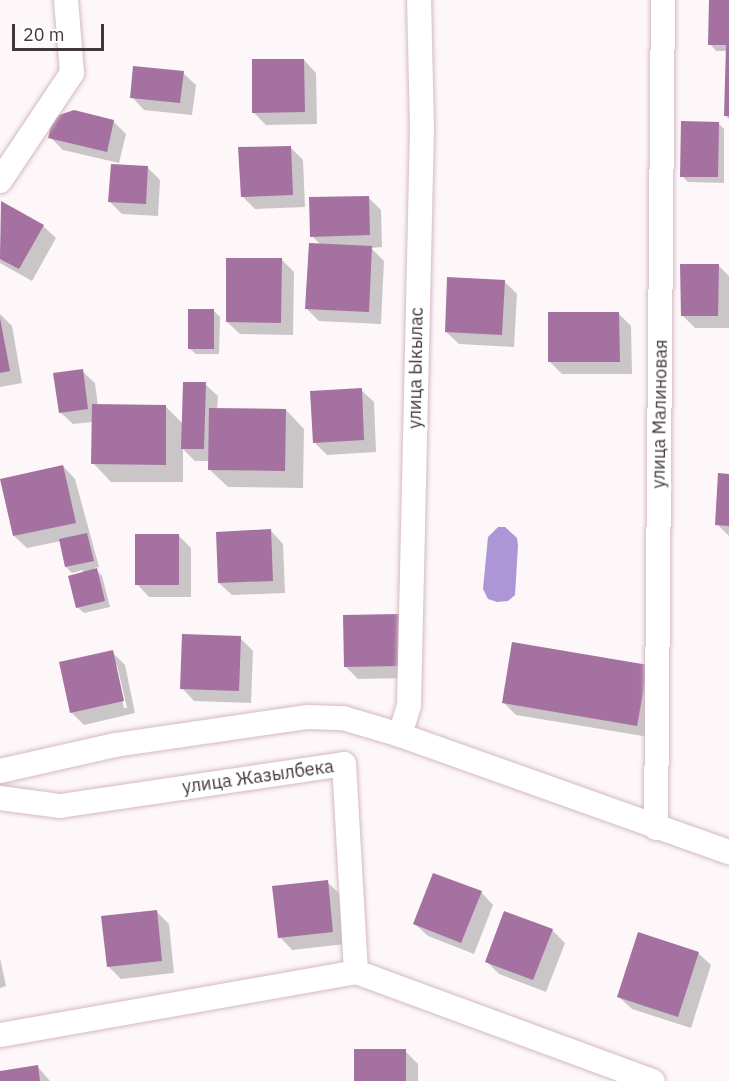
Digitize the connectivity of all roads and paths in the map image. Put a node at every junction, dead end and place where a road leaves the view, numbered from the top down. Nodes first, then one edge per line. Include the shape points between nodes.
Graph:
1 (66, 0) edge
2 (419, 0) edge
3 (663, 0) edge
4 (0, 181) edge
5 (400, 735) junction
6 (0, 771) edge
7 (0, 798) edge
8 (656, 828) junction
9 (729, 852) edge
10 (356, 972) junction
11 (0, 1035) edge
12 (652, 1081) edge

1 - 4 street via 73,60 65,85
2 - 5 street, улица Ыкылас via 422,129 409,705
3 - 8 street, улица Малиновая
5 - 6 street via 343,718 308,717 115,745
5 - 8 street
7 - 10 street, улица Жазылбека via 60,806 344,764
8 - 9 street
10 - 11 street
10 - 12 street

